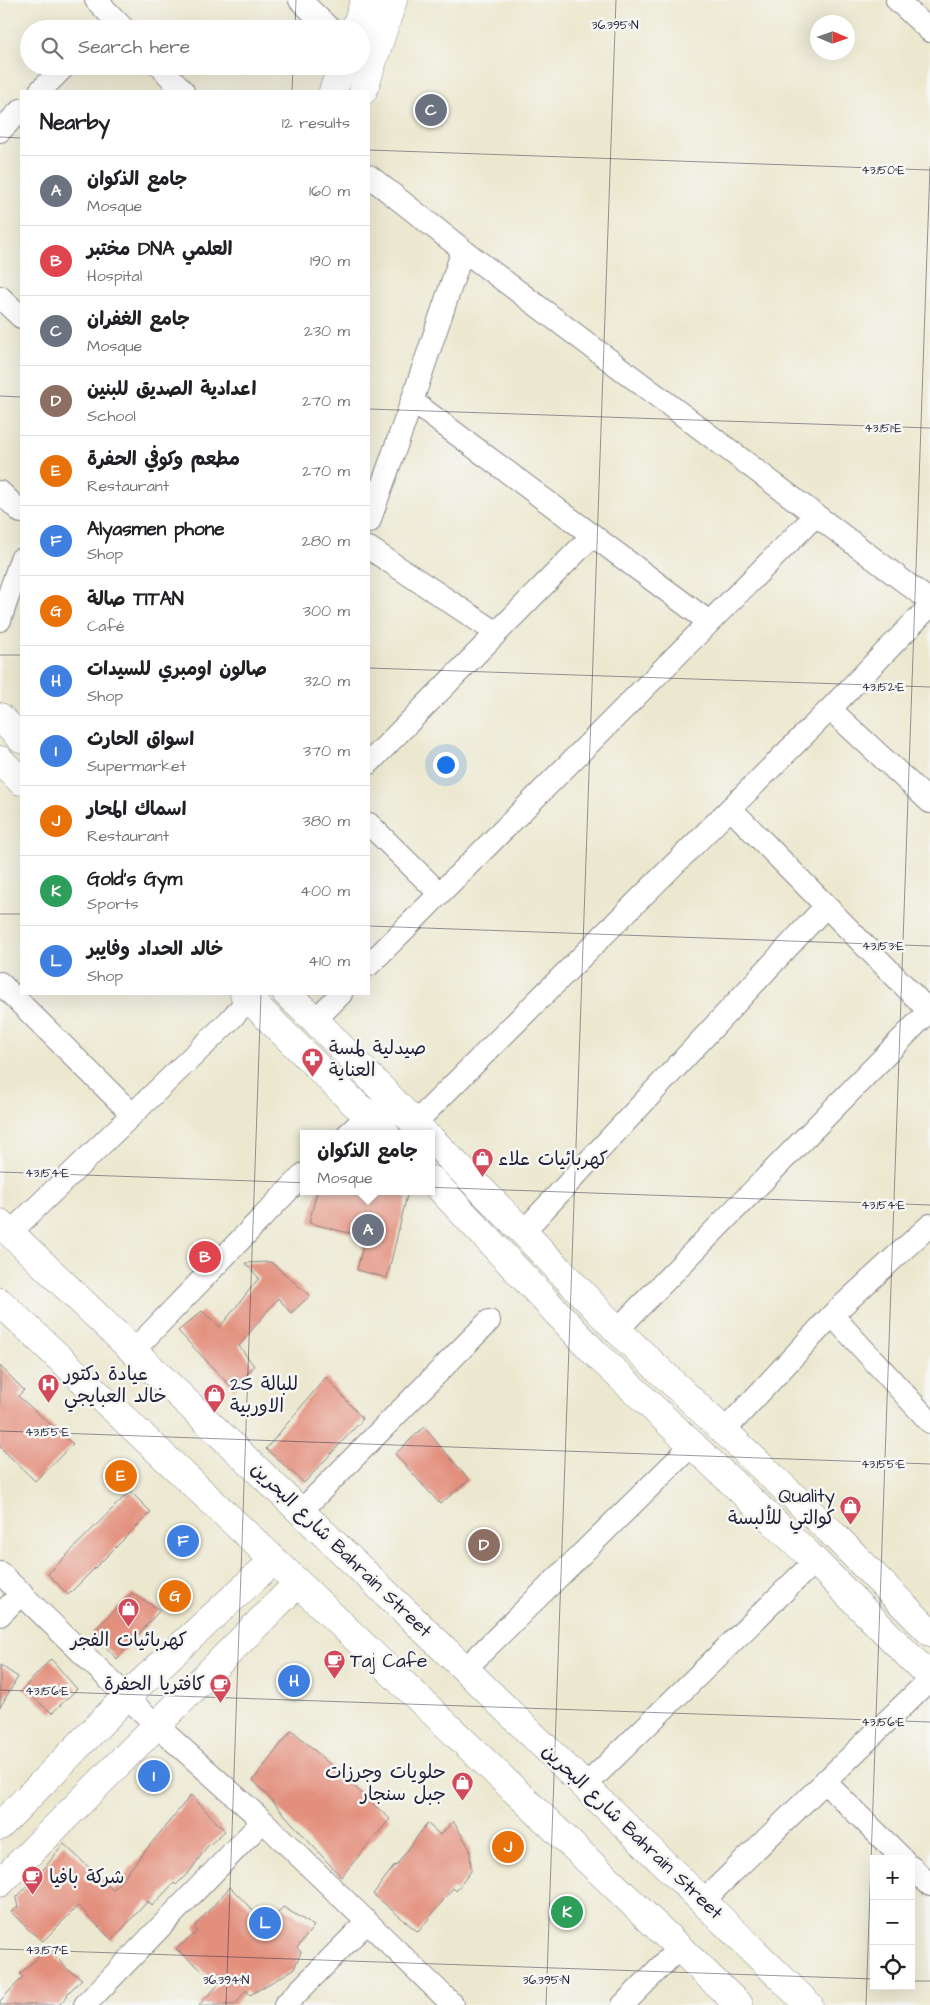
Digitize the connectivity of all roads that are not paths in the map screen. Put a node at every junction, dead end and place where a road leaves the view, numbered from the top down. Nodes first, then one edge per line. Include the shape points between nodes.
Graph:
1 (96, 0) edge
2 (300, 0) edge
3 (365, 0) edge
4 (393, 0) edge
5 (897, 0) edge
6 (110, 20) edge
7 (321, 20) edge
8 (358, 20) edge
9 (930, 31) edge
10 (370, 70) edge
11 (56, 75) edge
12 (168, 75) edge
13 (339, 75) edge
14 (368, 75) edge
15 (41, 90) edge
16 (181, 90) edge
17 (333, 90) edge
18 (363, 90) edge
19 (20, 112) edge
20 (0, 131) edge
21 (370, 177) edge
22 (463, 250) junction
23 (0, 297) edge
24 (20, 316) edge
25 (412, 401) junction
26 (0, 492) edge
27 (20, 511) edge
28 (816, 515) junction
29 (370, 519) edge
30 (593, 535) junction
31 (370, 549) edge
32 (20, 562) edge
33 (930, 601) edge
34 (930, 606) edge
35 (0, 620) edge
36 (709, 622) junction
37 (497, 633) junction
38 (830, 709) junction
39 (0, 717) edge
40 (20, 737) edge
41 (0, 760) edge
42 (370, 762) edge
43 (20, 780) edge
44 (930, 802) edge
45 (730, 809) junction
46 (370, 825) edge
47 (439, 893) junction
48 (825, 907) junction
49 (370, 964) edge
50 (0, 983) edge
51 (288, 995) edge
52 (340, 995) edge
53 (246, 996) edge
54 (930, 1012) edge
55 (315, 1020) junction
56 (132, 1114) junction
57 (378, 1124) edge
58 (360, 1130) edge
59 (422, 1130) edge
60 (426, 1130) edge
61 (435, 1143) edge
62 (467, 1176) junction
63 (300, 1178) edge
64 (440, 1188) edge
65 (930, 1225) edge
66 (5, 1228) edge
67 (523, 1232) junction
68 (0, 1302) edge
69 (832, 1315) junction
70 (489, 1321) dead end
71 (617, 1330) junction
72 (134, 1351) junction
73 (930, 1422) edge
74 (724, 1431) junction
75 (692, 1445) junction
76 (301, 1511) junction
77 (274, 1560) junction
78 (815, 1561) junction
79 (0, 1574) edge
80 (298, 1583) junction
81 (22, 1593) junction
82 (0, 1615) edge
83 (930, 1632) edge
84 (465, 1669) junction
85 (930, 1678) edge
86 (127, 1696) junction
87 (156, 1725) junction
88 (824, 1781) junction
89 (585, 1786) junction
90 (263, 1821) junction
91 (0, 1826) edge
92 (899, 1855) edge
93 (915, 1871) edge
94 (0, 1884) edge
95 (930, 1885) edge
96 (702, 1902) junction
97 (367, 1922) junction
98 (680, 1947) junction
99 (85, 2005) edge
100 (286, 2005) edge
101 (453, 2005) edge
102 (622, 2005) edge
103 (739, 2005) edge
104 (809, 2005) edge

1 - 6 street
2 - 7 street
3 - 8 street
4 - 10 street
5 - 9 street
11 - 15 street
12 - 16 street
13 - 17 street
14 - 18 street
19 - 20 street
21 - 22 street
22 - 25 street
22 - 28 street
23 - 24 street
25 - 29 street
25 - 30 street
26 - 27 street
28 - 33 street
28 - 36 street
30 - 36 street
30 - 37 street
31 - 37 street
32 - 35 street
34 - 38 street
36 - 47 street
37 - 42 street
38 - 44 street
38 - 45 street
39 - 40 street
41 - 43 street
45 - 48 street
45 - 60 street
46 - 47 street
47 - 49 street
48 - 54 street
48 - 67 street
50 - 56 street
51 - 55 street
52 - 55 street
53 - 56 street via 228,1022
53 - 57 street
54 - 71 street
55 - 59 street
56 - 66 street
57 - 58 street
61 - 62 street
62 - 64 street
62 - 67 street
63 - 72 street
64 - 75 street via 595,1352
65 - 69 street
66 - 72 street, شارع البحرين Bahrain Street
67 - 71 street
68 - 77 street
69 - 73 street
69 - 74 street
70 - 76 street
71 - 74 street
72 - 76 street, شارع البحرين Bahrain Street
74 - 83 street
75 - 78 street
75 - 84 street
76 - 84 street, شارع البحرين Bahrain Street
77 - 80 street
77 - 86 street
78 - 85 street
78 - 89 street
79 - 81 street
80 - 87 street
80 - 98 street
81 - 82 street
81 - 86 street
84 - 89 street, شارع البحرين Bahrain Street
85 - 88 street
86 - 87 street
86 - 91 street
87 - 90 street
87 - 94 street
88 - 92 street
88 - 96 street
89 - 96 street, شارع البحرين Bahrain Street
90 - 97 street
90 - 99 street
93 - 95 street
96 - 104 street, شارع البحرين Bahrain Street
97 - 100 street
97 - 101 street
98 - 102 street
98 - 103 street

